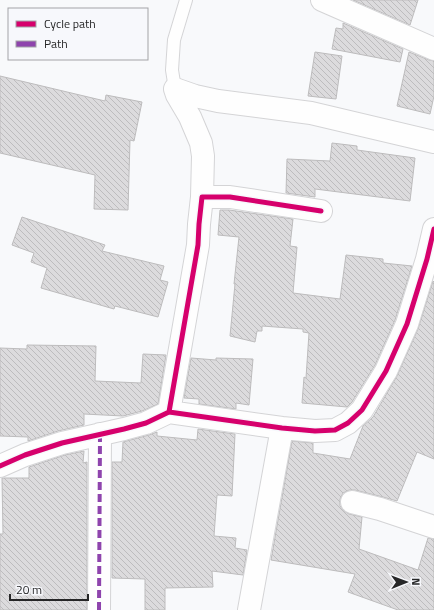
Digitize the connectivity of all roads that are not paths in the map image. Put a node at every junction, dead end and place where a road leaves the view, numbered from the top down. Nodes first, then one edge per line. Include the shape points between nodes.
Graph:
1 (186, 0) edge
2 (322, 0) edge
3 (434, 49) edge
4 (175, 89) junction
5 (434, 142) edge
6 (202, 197) junction
7 (321, 211) dead end
8 (434, 229) edge
9 (169, 412) junction
10 (282, 428) junction
11 (100, 434) junction
12 (0, 466) edge
13 (352, 502) dead end
14 (434, 527) edge
15 (99, 610) edge
16 (249, 610) edge

1 - 4 lane via 174,40 172,70
2 - 3 street
4 - 5 street via 218,101 311,113
4 - 6 street via 201,144
6 - 7 street via 230,197
6 - 9 street via 198,245
8 - 10 street via 407,324 386,371 362,410 348,423 335,430
9 - 10 street
9 - 11 street via 146,423
10 - 16 street
11 - 12 street via 55,445
11 - 15 street
13 - 14 street

